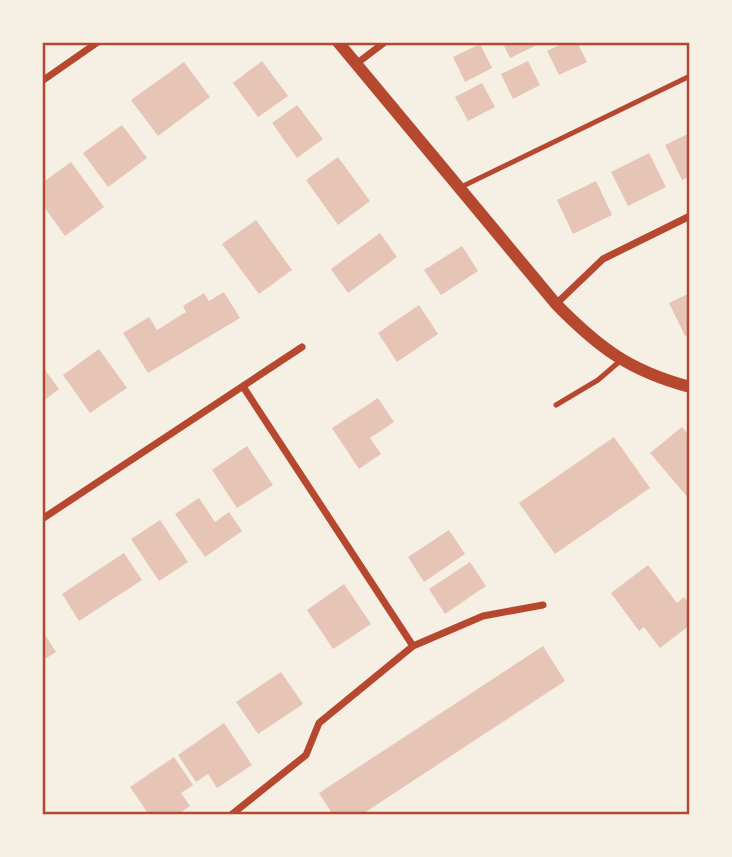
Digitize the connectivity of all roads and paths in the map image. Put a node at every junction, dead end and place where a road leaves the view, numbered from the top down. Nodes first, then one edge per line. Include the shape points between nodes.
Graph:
1 (98, 42) edge
2 (338, 42) edge
3 (385, 42) edge
4 (355, 64) junction
5 (690, 76) edge
6 (42, 80) edge
7 (459, 188) junction
8 (690, 216) edge
9 (556, 304) junction
10 (302, 347) dead end
11 (620, 361) junction
12 (690, 387) edge
13 (244, 388) junction
14 (556, 405) dead end
15 (42, 519) edge
16 (543, 605) dead end
17 (413, 646) junction
18 (231, 815) edge

1 - 6 street
2 - 4 street
3 - 4 street
4 - 7 street
5 - 7 lane
7 - 9 street
8 - 9 street via 603,259
9 - 11 street
10 - 13 street
11 - 12 street
11 - 14 lane
13 - 15 street
13 - 17 street
16 - 17 street via 483,616
17 - 18 street via 319,723 306,755

